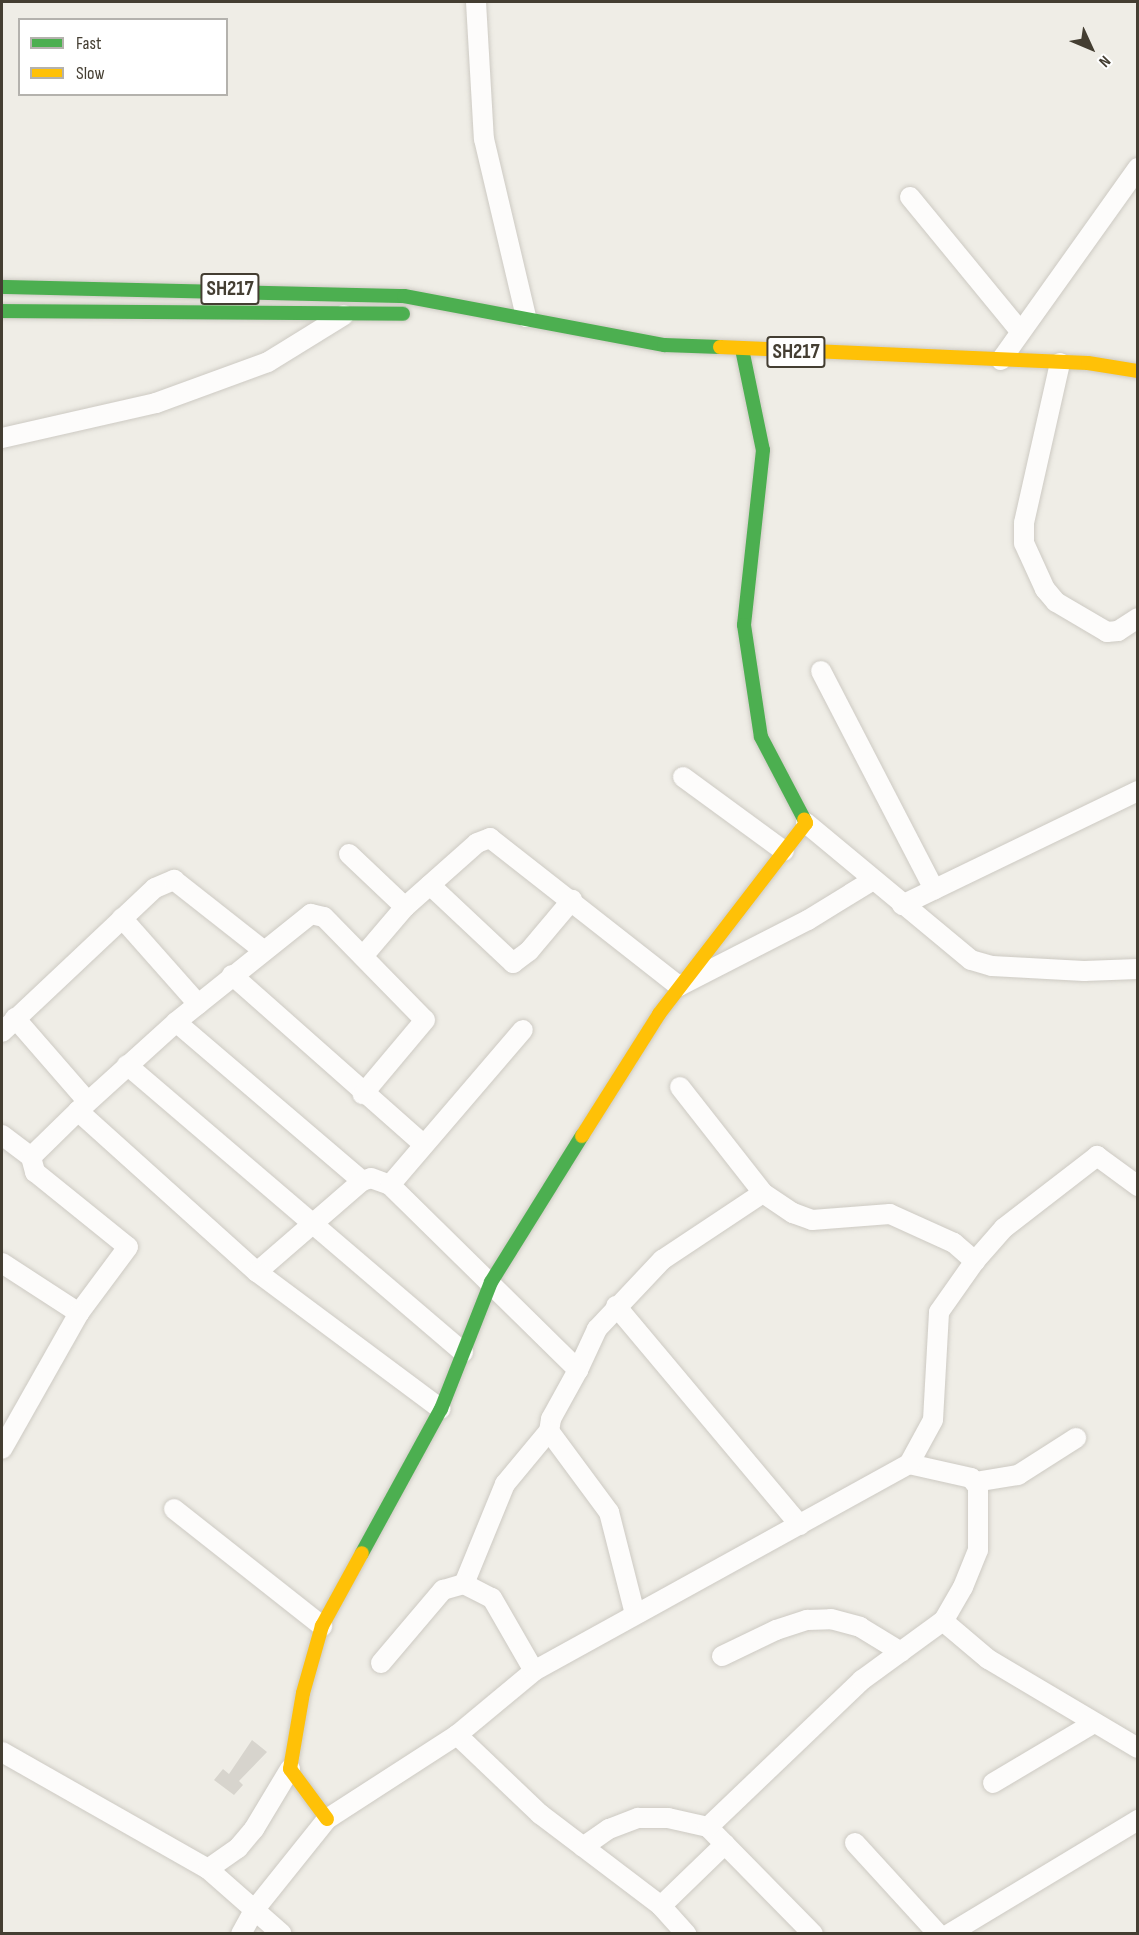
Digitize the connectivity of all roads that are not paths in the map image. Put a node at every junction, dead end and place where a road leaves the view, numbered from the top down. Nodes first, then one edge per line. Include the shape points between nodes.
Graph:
1 (476, 2) edge
2 (1137, 168) edge
3 (910, 197) dead end
4 (2, 287) edge
5 (457, 309) junction
6 (2, 310) edge
7 (344, 315) junction
8 (526, 317) junction
9 (1020, 331) junction
10 (742, 349) junction
11 (1001, 360) junction
12 (1060, 363) junction
13 (1137, 371) edge
14 (2, 438) edge
15 (1137, 618) edge
16 (821, 671) dead end
17 (683, 777) dead end
18 (1137, 791) edge
19 (806, 823) junction
20 (784, 851) junction
21 (349, 854) dead end
22 (873, 880) junction
23 (430, 885) junction
24 (934, 889) junction
25 (572, 900) junction
26 (902, 905) junction
27 (405, 907) junction
28 (122, 918) junction
29 (263, 950) junction
30 (364, 955) junction
31 (1137, 969) edge
32 (232, 975) junction
33 (679, 986) junction
34 (198, 1004) junction
35 (176, 1022) junction
36 (8, 1025) edge
37 (523, 1030) dead end
38 (127, 1065) junction
39 (680, 1088) dead end
40 (363, 1094) junction
41 (83, 1107) junction
42 (2, 1135) edge
43 (424, 1145) junction
44 (31, 1157) junction
45 (362, 1181) junction
46 (390, 1185) junction
47 (1137, 1186) edge
48 (763, 1193) junction
49 (311, 1224) junction
50 (975, 1261) junction
51 (2, 1263) edge
52 (258, 1272) junction
53 (491, 1282) junction
54 (616, 1306) junction
55 (79, 1312) junction
56 (463, 1352) junction
57 (578, 1370) junction
58 (441, 1409) junction
59 (549, 1431) junction
60 (1076, 1438) dead end
61 (2, 1449) edge
62 (909, 1464) junction
63 (975, 1482) junction
64 (174, 1509) dead end
65 (801, 1526) junction
66 (464, 1584) junction
67 (635, 1614) junction
68 (943, 1621) junction
69 (322, 1626) junction
70 (901, 1652) junction
71 (722, 1656) dead end
72 (381, 1663) dead end
73 (534, 1671) junction
74 (1094, 1723) junction
75 (457, 1735) junction
76 (1134, 1740) edge
77 (2, 1752) edge
78 (290, 1769) junction
79 (993, 1783) dead end
80 (327, 1819) junction
81 (1137, 1820) edge
82 (708, 1827) junction
83 (855, 1843) dead end
84 (725, 1844) junction
85 (583, 1847) junction
86 (208, 1869) junction
87 (661, 1906) junction
88 (255, 1910) junction
89 (241, 1934) edge
90 (282, 1934) edge
91 (686, 1934) edge
92 (813, 1934) edge
93 (938, 1934) edge
94 (949, 1934) edge

1 - 8 street via 484,139
2 - 9 street
3 - 9 street
4 - 5 street, SH217 via 404,296
5 - 7 street, SH217
5 - 8 street, SH217
6 - 7 street, SH217
7 - 14 street via 268,362 156,403
8 - 10 street, SH217 via 664,345
9 - 11 street
10 - 11 street, SH217
10 - 19 street via 763,450 744,602 755,710 761,737
11 - 12 street, SH217
12 - 13 street, SH217
12 - 15 street via 1023,523 1024,543 1045,589 1056,602 1107,632
16 - 24 street
17 - 20 street
18 - 24 street
19 - 20 street
19 - 22 street
20 - 33 street
21 - 27 street
22 - 26 street
22 - 33 street via 808,920
23 - 25 street via 477,843 490,838
23 - 25 street via 513,963 529,951
23 - 27 street
24 - 26 street
25 - 33 street
26 - 31 street via 971,960 992,966 1084,971
27 - 30 street
28 - 29 street via 155,888 174,880
28 - 34 street
28 - 36 street
29 - 30 street via 311,914 324,916
29 - 32 street
30 - 40 street via 426,1020
32 - 34 street
32 - 40 street
33 - 53 street
34 - 35 street
35 - 38 street
35 - 45 street
36 - 41 street
37 - 43 street
38 - 41 street
38 - 49 street
39 - 48 street
40 - 43 street
41 - 44 street
41 - 52 street
42 - 44 street
43 - 46 street
44 - 55 street via 35,1172 128,1247
45 - 46 street via 371,1178
45 - 49 street
46 - 53 street
47 - 50 street via 1097,1156 1004,1228
48 - 50 street via 792,1213 812,1220 890,1214 954,1243
48 - 54 street via 662,1260
49 - 52 street
49 - 56 street
50 - 62 street via 939,1312 933,1420
51 - 55 street
52 - 58 street
53 - 56 street
53 - 57 street
54 - 57 street via 597,1329
54 - 65 street
55 - 61 street
56 - 58 street
57 - 59 street via 551,1419
58 - 69 street
59 - 66 street via 505,1484
59 - 67 street via 609,1512
60 - 63 street via 1018,1475
62 - 63 street
62 - 65 street
63 - 68 street via 978,1550
64 - 69 street
65 - 67 street
66 - 72 street via 443,1590
66 - 73 street via 492,1598
67 - 73 street
68 - 70 street
68 - 74 street via 988,1659
69 - 78 street via 303,1693
70 - 71 street via 860,1627 831,1619 807,1620 776,1630
70 - 82 street via 862,1680
73 - 75 street
74 - 76 street
74 - 79 street
75 - 80 street
75 - 85 street via 540,1814
77 - 86 street
78 - 80 street
78 - 86 street via 254,1829 238,1848
80 - 88 street
81 - 94 street
82 - 84 street
82 - 85 street via 668,1818 638,1818 609,1829
83 - 93 street
84 - 87 street
84 - 92 street
85 - 87 street
86 - 88 street
87 - 91 street
88 - 89 street
88 - 90 street

